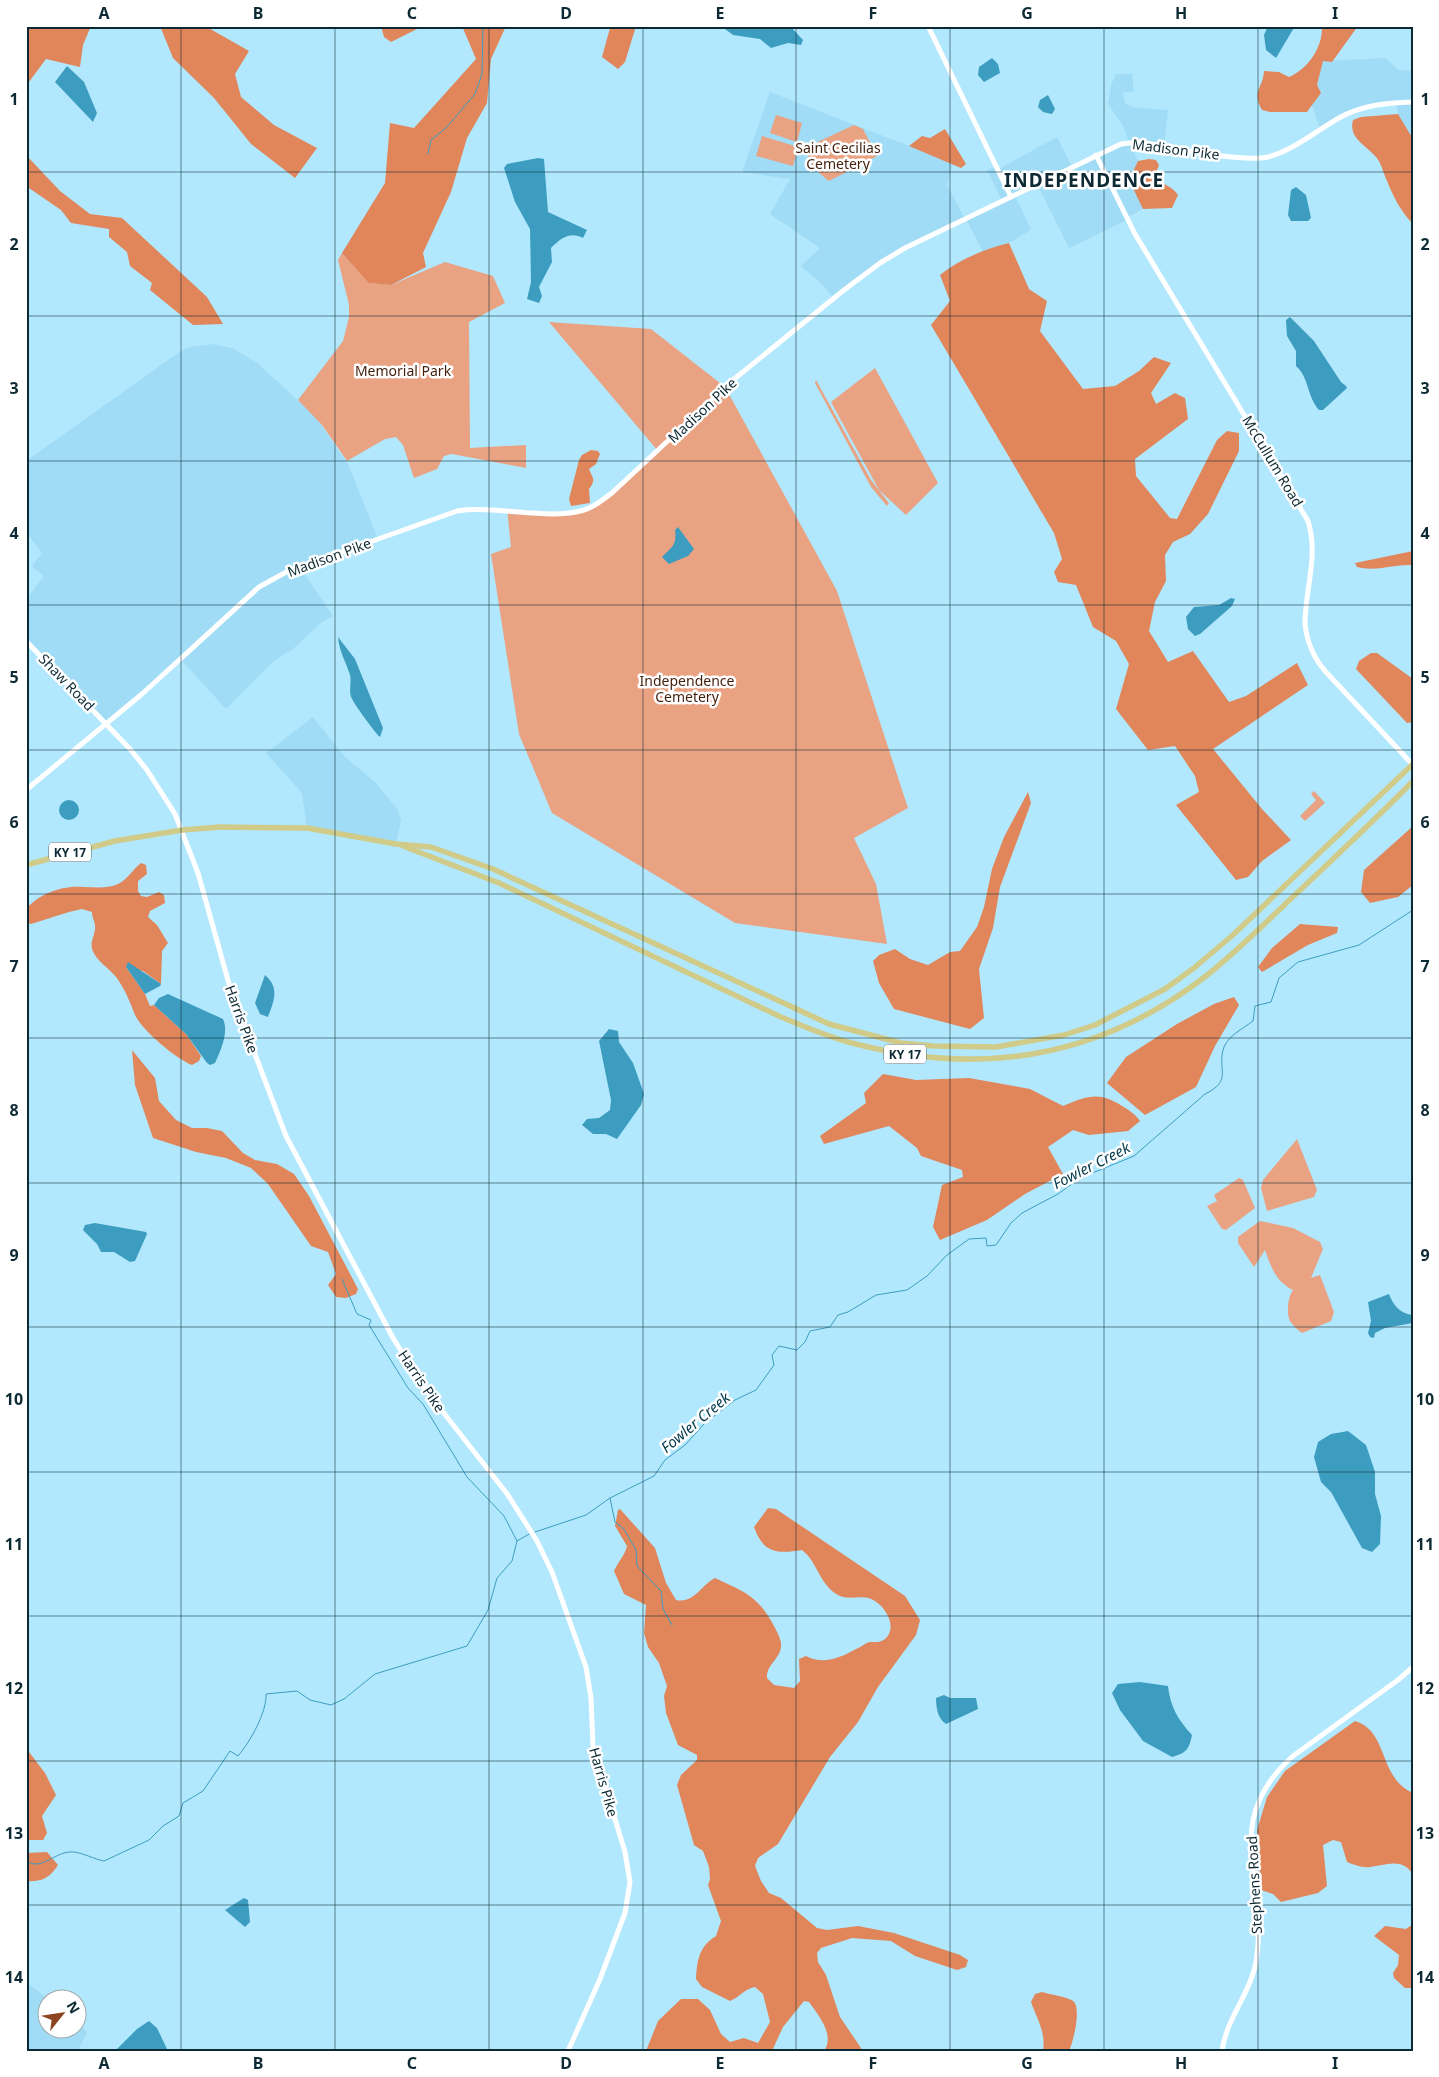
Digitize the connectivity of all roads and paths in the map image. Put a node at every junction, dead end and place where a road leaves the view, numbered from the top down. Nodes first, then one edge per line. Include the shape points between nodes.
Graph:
1 (928, 26) edge
2 (1413, 102) edge
3 (1096, 155) junction
4 (1011, 197) junction
5 (26, 641) edge
6 (106, 724) junction
7 (1413, 764) edge
8 (1413, 781) edge
9 (26, 790) edge
10 (182, 830) junction
11 (396, 844) junction
12 (26, 865) edge
13 (1413, 1667) edge
14 (568, 2051) edge
15 (1222, 2051) edge

1 - 4 main road
2 - 3 main road, Madison Pike via 1362,108 1281,152 1258,158 1129,142
3 - 4 main road, Madison Pike
3 - 7 main road, McCullum Road via 1134,234 1308,521 1312,555 1305,624 1314,656
4 - 6 main road, Madison Pike via 880,263 733,380 596,505 571,513 481,508 456,511 278,575 250,594 181,660
5 - 6 main road, Shaw Road
6 - 9 main road, Madison Pike
6 - 10 main road, Harris Pike via 147,770
7 - 11 main road, KY 17 via 1234,934 1165,990 1095,1025 1064,1035 996,1047 902,1043 829,1024 493,869 431,847
8 - 11 main road, KY 17 via 1239,948 1169,1002 1138,1020 1074,1046 1043,1054 1002,1058 927,1058 822,1034 498,883
10 - 11 main road, KY 17 via 296,827
10 - 12 main road, KY 17 via 115,841
10 - 14 main road, Harris Pike via 198,873 231,992 286,1136 393,1338 425,1389 494,1476 537,1541 582,1650 589,1681 594,1752 625,1852 630,1893 600,1979
13 - 15 main road, Stephens Road via 1292,1756 1278,1770 1258,1802 1250,1830 1256,1961

